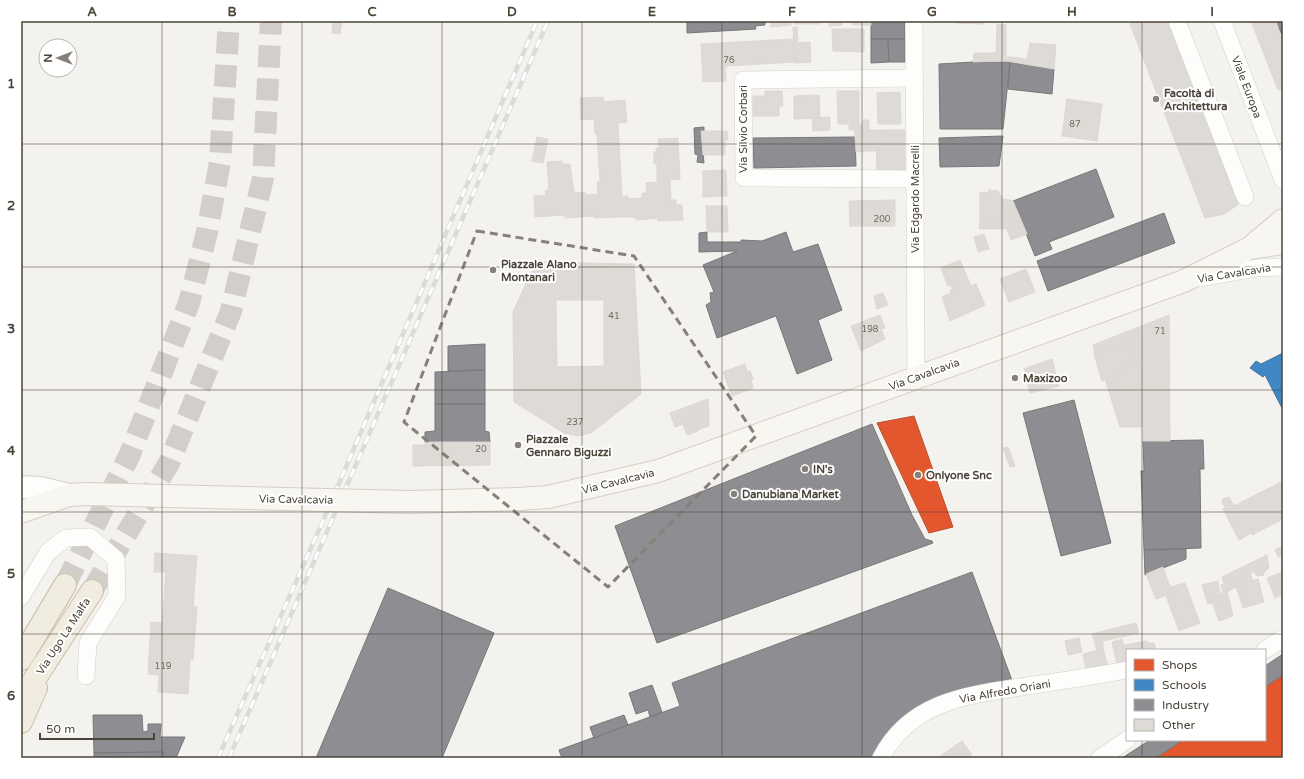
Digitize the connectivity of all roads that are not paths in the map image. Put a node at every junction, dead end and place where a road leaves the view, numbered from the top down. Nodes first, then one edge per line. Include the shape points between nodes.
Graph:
1 (914, 21) edge
2 (1178, 21) edge
3 (1222, 21) edge
4 (915, 78) junction
5 (1278, 154) edge
6 (915, 179) junction
7 (1283, 180) edge
8 (1245, 198) dead end
9 (1283, 220) edge
10 (1283, 243) edge
11 (1250, 248) junction
12 (1283, 267) edge
13 (1184, 281) junction
14 (916, 377) junction
15 (21, 487) edge
16 (78, 495) junction
17 (21, 512) edge
18 (64, 585) tunnel mouth
19 (92, 591) tunnel mouth
20 (21, 597) edge
21 (1283, 638) edge
22 (1266, 649) edge
23 (49, 657) junction
24 (21, 659) edge
25 (1126, 670) edge
26 (86, 676) dead end
27 (21, 700) edge
28 (21, 722) edge
29 (1126, 741) edge
30 (881, 758) edge
31 (1100, 758) edge

1 - 4 street, Via Edgardo Macrelli
2 - 8 street
3 - 5 street, Viale Europa via 1265,134
4 - 6 street, Via Edgardo Macrelli
4 - 6 street, Via Silvio Corbari via 742,80 744,178
5 - 7 street, Viale Europa
6 - 14 street, Via Edgardo Macrelli
9 - 11 main road, Via Cavalcavia
10 - 11 main road, Via Cavalcavia
11 - 13 main road, Via Cavalcavia
12 - 13 street, Via Cavalcavia via 1257,268
13 - 14 main road, Via Cavalcavia
14 - 16 main road, Via Cavalcavia, bridge via 658,471 548,497 410,502
15 - 16 street, Via Cavalcavia
16 - 17 main road
18 - 24 highway, Via Ugo La Malfa
19 - 23 highway, Via Ugo La Malfa
20 - 26 street via 48,552 66,538 90,537 116,559 117,596 88,643
21 - 22 street
23 - 27 highway, Via Ugo La Malfa
23 - 28 highway
25 - 30 street, Via Alfredo Oriani via 961,697 931,708 905,725
29 - 31 street

